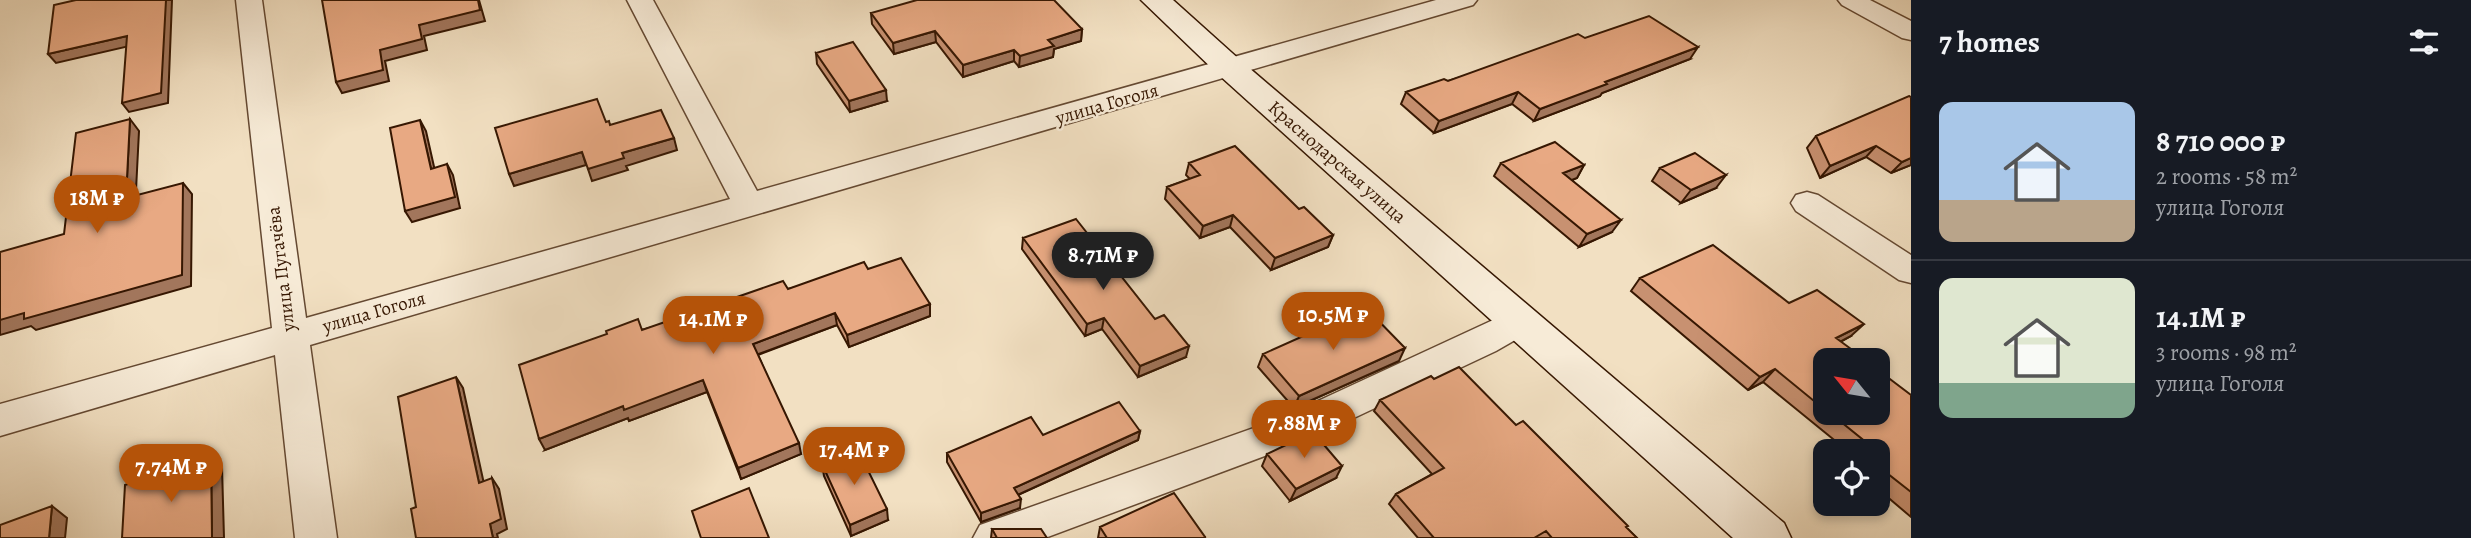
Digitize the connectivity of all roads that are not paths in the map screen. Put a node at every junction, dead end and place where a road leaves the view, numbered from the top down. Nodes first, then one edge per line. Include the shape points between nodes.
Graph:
1 (249, 0) edge
2 (640, 0) edge
3 (1156, 0) edge
4 (1464, 0) edge
5 (1851, 0) edge
6 (1911, 32) edge
7 (1230, 68) junction
8 (1807, 203) dead end
9 (749, 205) junction
10 (1911, 271) edge
11 (1519, 321) junction
12 (289, 336) junction
13 (0, 420) edge
14 (316, 538) edge
15 (994, 538) edge
16 (1767, 538) edge

1 - 12 street, улица Пугачёва
2 - 9 street
3 - 7 main road, Краснодарская улица
4 - 7 street, улица Гоголя
5 - 6 street
7 - 9 street, улица Гоголя
7 - 11 main road, Краснодарская улица
8 - 10 street
9 - 12 street, улица Гоголя
11 - 15 street via 1292,429
11 - 16 main road, Краснодарская улица
12 - 13 street, улица Гоголя
12 - 14 street, улица Пугачёва

